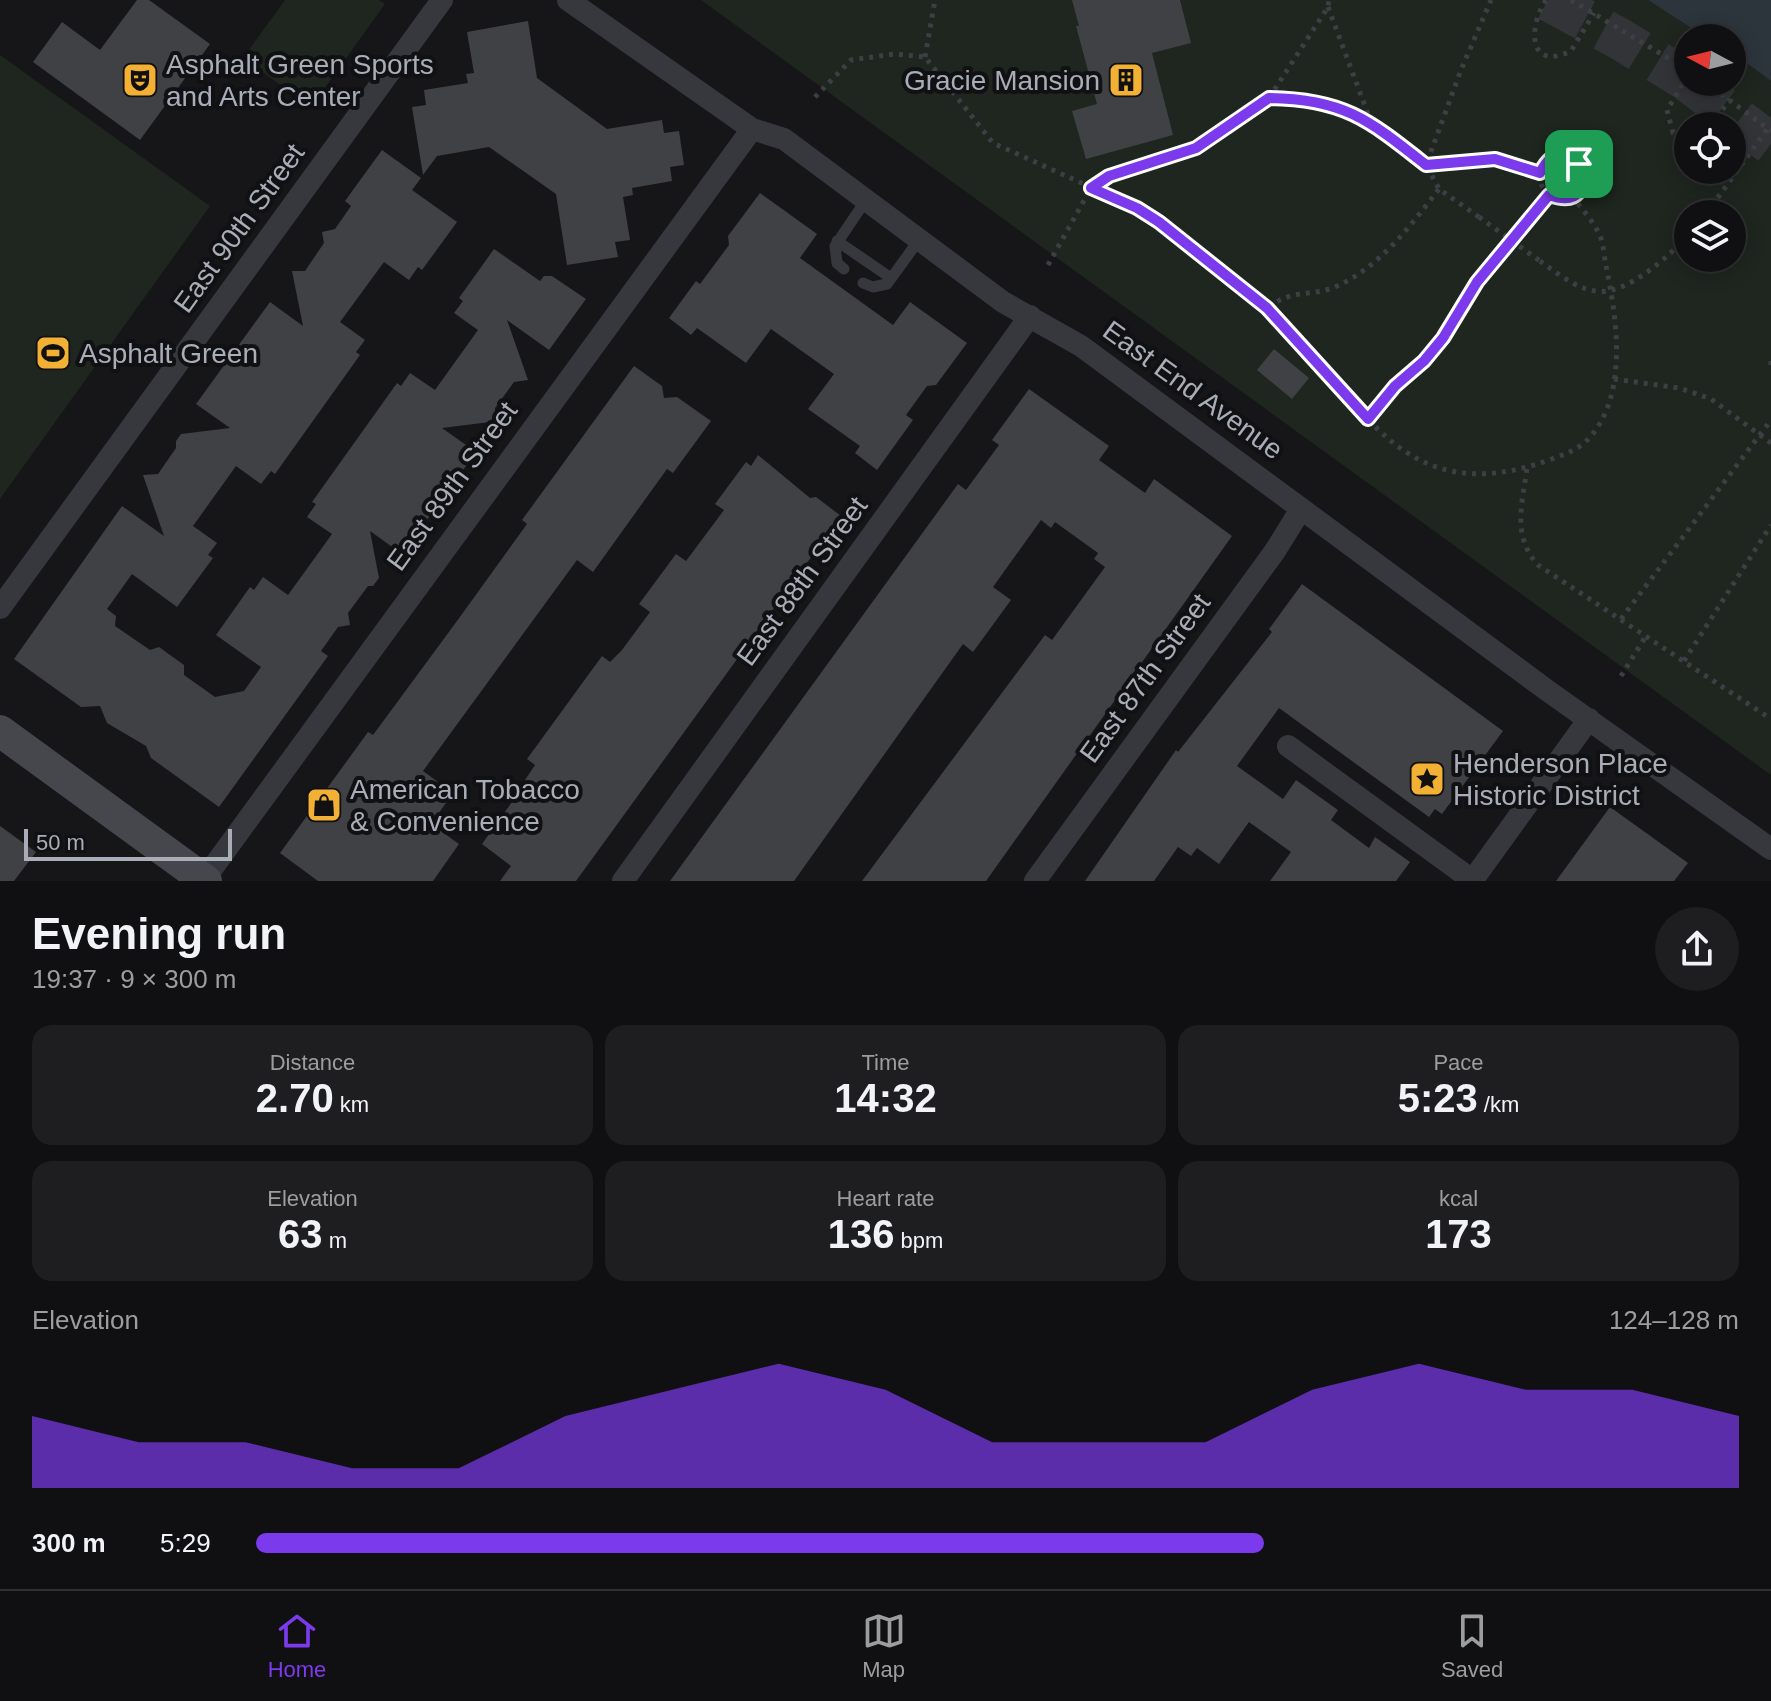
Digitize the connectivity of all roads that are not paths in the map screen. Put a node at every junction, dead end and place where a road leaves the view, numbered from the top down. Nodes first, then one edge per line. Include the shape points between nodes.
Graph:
1 (442, 0) edge
2 (568, 0) edge
3 (752, 129) junction
4 (866, 200) junction
5 (919, 240) junction
6 (837, 241) junction
7 (844, 269) dead end
8 (891, 278) junction
9 (863, 283) dead end
10 (1030, 316) junction
11 (1301, 509) junction
12 (0, 608) edge
13 (1589, 719) junction
14 (0, 731) edge
15 (1288, 746) dead end
16 (1771, 849) edge
17 (204, 881) edge
18 (623, 881) edge
19 (1035, 881) edge
20 (1472, 881) edge

1 - 12 street, East 90th Street
2 - 3 street, East End Avenue
3 - 4 street, East End Avenue via 784,139
3 - 17 street, East 89th Street
4 - 5 street, East End Avenue
4 - 6 lane
5 - 8 lane
5 - 10 street, East End Avenue
6 - 7 lane via 837,263
6 - 8 lane
8 - 9 lane via 873,287
10 - 11 street, East End Avenue via 1081,346
10 - 18 street, East 88th Street
11 - 13 street, East End Avenue
11 - 19 street, East 87th Street
13 - 16 street, East End Avenue
13 - 20 street
14 - 17 main road
15 - 20 street

